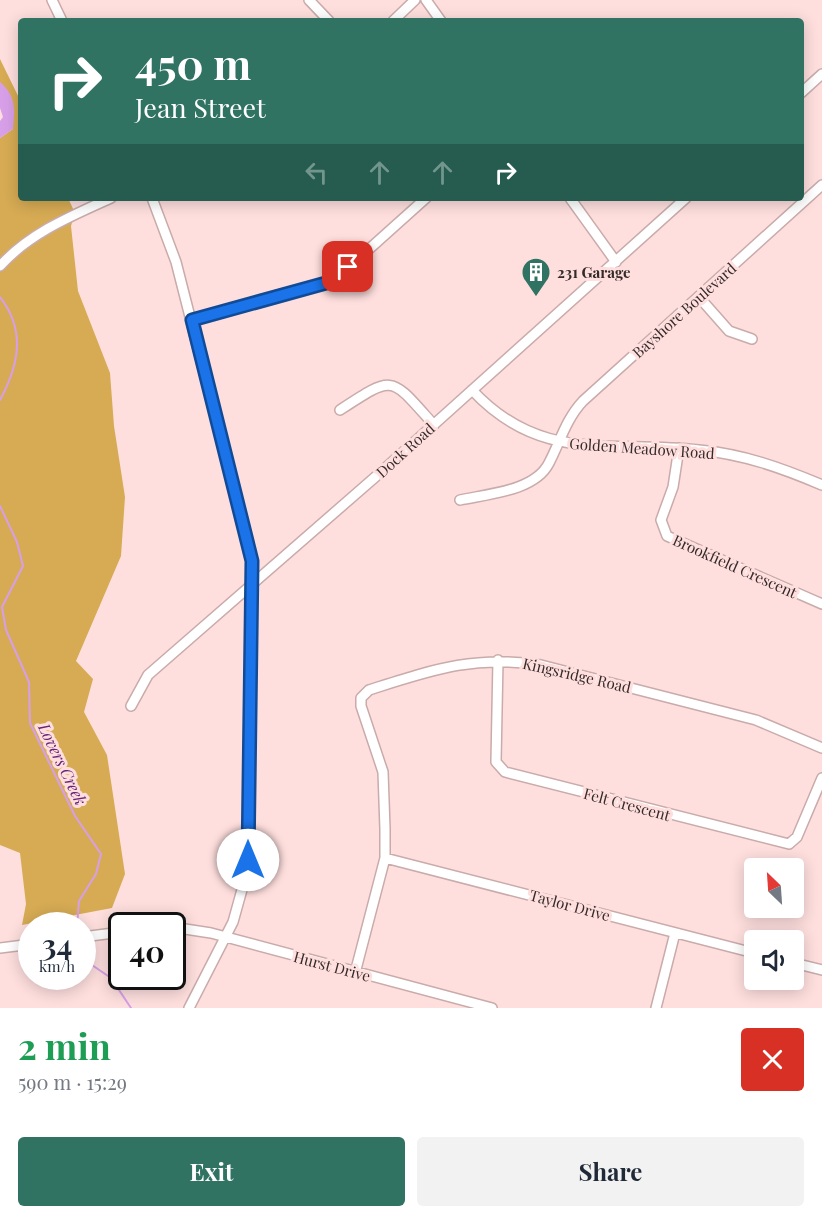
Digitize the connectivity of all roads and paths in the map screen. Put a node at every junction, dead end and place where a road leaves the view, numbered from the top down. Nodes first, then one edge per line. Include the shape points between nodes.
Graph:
1 (52, 0) edge
2 (309, 0) edge
3 (415, 0) edge
4 (426, 0) edge
5 (61, 18) edge
6 (326, 18) edge
7 (396, 18) edge
8 (439, 18) edge
9 (821, 78) edge
10 (804, 91) edge
11 (822, 185) edge
12 (105, 201) edge
13 (153, 201) edge
14 (423, 201) edge
15 (572, 201) edge
16 (683, 201) edge
17 (616, 262) junction
18 (0, 266) edge
19 (699, 297) junction
20 (192, 320) junction
21 (752, 339) dead end
22 (472, 390) junction
23 (340, 410) dead end
24 (434, 425) junction
25 (558, 443) junction
26 (679, 448) junction
27 (822, 485) edge
28 (460, 500) dead end
29 (250, 585) junction
30 (822, 604) edge
31 (498, 660) junction
32 (130, 706) dead end
33 (822, 748) edge
34 (822, 778) edge
35 (385, 858) junction
36 (186, 930) edge
37 (675, 933) junction
38 (225, 937) junction
39 (18, 946) edge
40 (0, 948) edge
41 (744, 950) edge
42 (804, 966) edge
43 (822, 970) edge
44 (355, 973) junction
45 (189, 1008) edge
46 (492, 1008) edge
47 (656, 1008) edge

1 - 5 street
2 - 6 street
3 - 7 street
4 - 8 street
9 - 10 street
11 - 19 street, Bayshore Boulevard
12 - 18 street via 45,230 16,248
13 - 20 street via 171,245
14 - 20 street via 326,283
15 - 17 street
16 - 17 street, Dock Road
17 - 22 street, Dock Road
19 - 21 street via 729,331
19 - 25 street, Bayshore Boulevard via 583,401
20 - 29 street via 246,529 252,561
22 - 24 street, Dock Road
22 - 25 street, Golden Meadow Road via 513,425
23 - 24 street via 379,385 390,384 402,390
24 - 29 street, Dock Road
25 - 26 street, Golden Meadow Road
25 - 28 street, Bayshore Boulevard via 549,465 536,478
26 - 27 street, Golden Meadow Road via 755,460
26 - 30 street, Brookfield Crescent via 673,487 661,520 667,536
29 - 32 street, Dock Road via 148,675
29 - 38 street via 248,868
31 - 33 street, Kingsridge Road via 541,665 756,720
31 - 34 street, Felt Crescent via 496,762 505,772 789,844 797,837
31 - 35 street, Kingsridge Road via 438,669 363,693 361,706 384,785
35 - 37 street, Taylor Drive
35 - 44 street, Kingsridge Road
36 - 38 street, Hurst Drive
37 - 41 street, Taylor Drive
37 - 47 street
38 - 44 street, Hurst Drive
38 - 45 street
39 - 40 street
42 - 43 street
44 - 46 street, Hurst Drive

